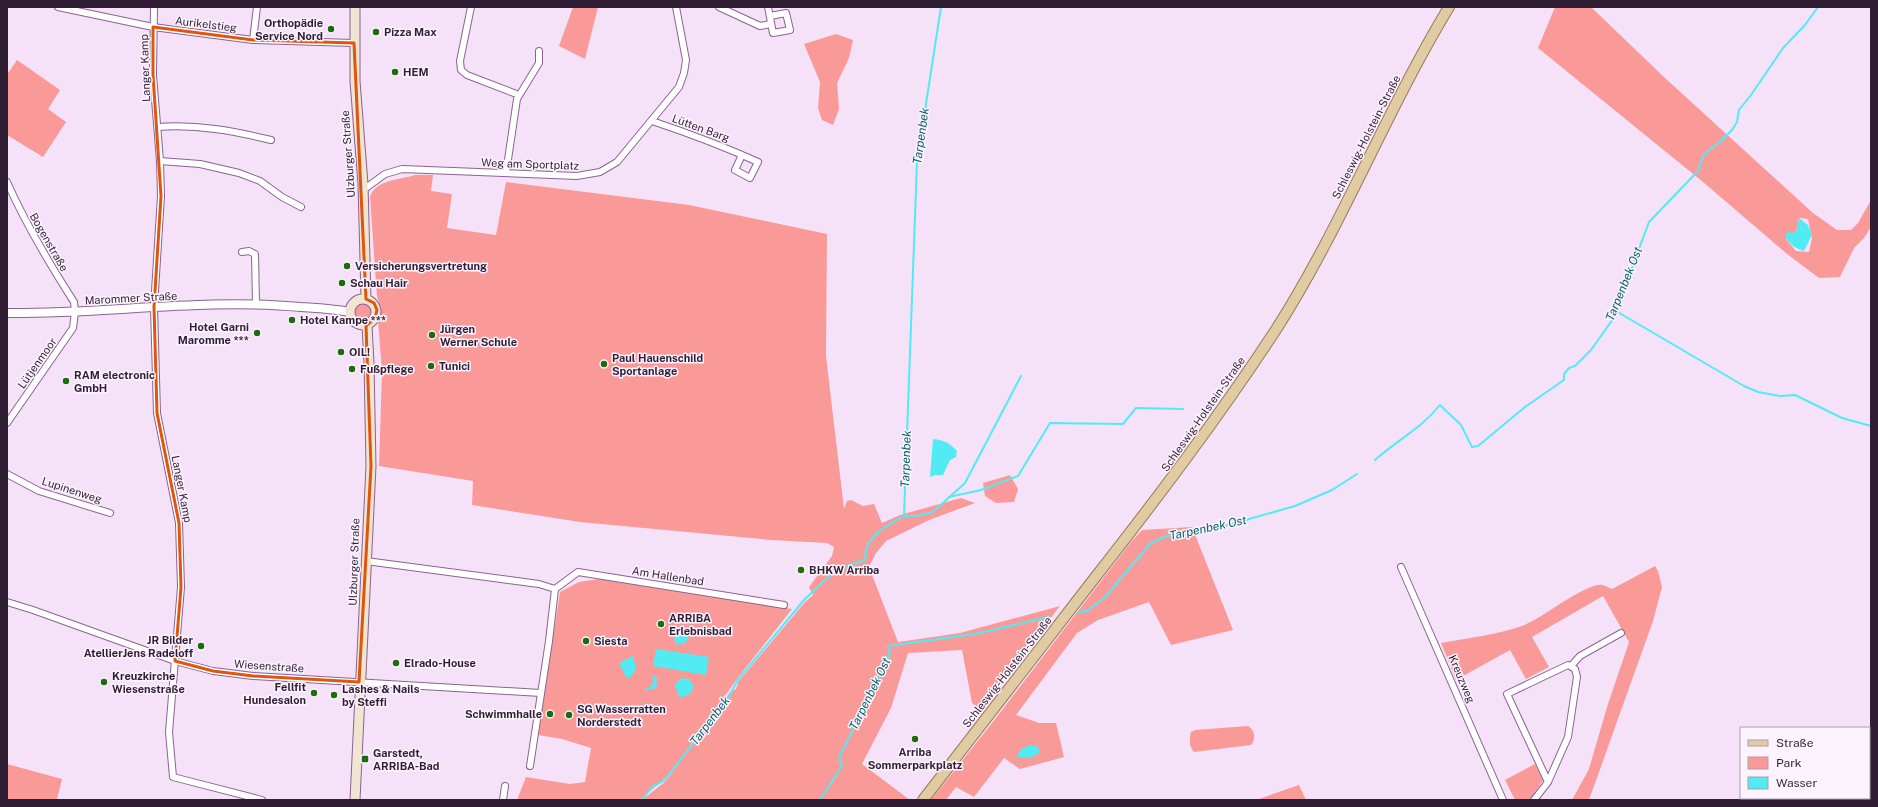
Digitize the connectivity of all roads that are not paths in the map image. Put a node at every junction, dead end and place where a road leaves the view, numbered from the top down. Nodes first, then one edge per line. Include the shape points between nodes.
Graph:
1 (58, 7) edge
2 (154, 7) edge
3 (257, 7) edge
4 (355, 7) edge
5 (471, 7) edge
6 (676, 7) edge
7 (719, 7) edge
8 (768, 7) edge
9 (1449, 7) edge
10 (770, 16) junction
11 (771, 24) junction
12 (153, 27) junction
13 (253, 40) junction
14 (354, 43) junction
15 (539, 51) dead end
16 (519, 95) junction
17 (652, 121) junction
18 (158, 127) junction
19 (271, 140) dead end
20 (742, 155) dead end
21 (160, 161) junction
22 (506, 173) junction
23 (7, 182) edge
24 (363, 190) junction
25 (300, 206) dead end
26 (242, 252) dead end
27 (366, 299) junction
28 (256, 304) junction
29 (154, 307) junction
30 (75, 312) junction
31 (350, 312) junction
32 (7, 313) edge
33 (367, 325) junction
34 (7, 423) edge
35 (7, 474) edge
36 (110, 513) dead end
37 (366, 561) junction
38 (1401, 568) dead end
39 (555, 589) junction
40 (7, 602) edge
41 (784, 605) dead end
42 (1621, 633) dead end
43 (175, 661) junction
44 (1571, 666) junction
45 (359, 682) junction
46 (541, 693) junction
47 (530, 766) dead end
48 (1548, 782) junction
49 (505, 786) dead end
50 (262, 800) edge
51 (355, 800) edge
52 (503, 800) edge
53 (923, 800) edge
54 (1503, 800) edge
55 (1534, 800) edge

1 - 12 street, Aurikelstieg
2 - 12 street, Langer Kamp
3 - 13 street
4 - 14 main road, Ulzburger Straße
5 - 16 street via 460,63 461,70 467,76
6 - 17 street, Weg am Sportplatz via 686,57 684,73 677,90
7 - 11 street via 760,26
8 - 10 street
9 - 53 main road, Schleswig-Holstein-Straße via 1278,327 1165,488
10 - 11 street
10 - 11 street via 786,13 790,30 773,33
12 - 13 street, Aurikelstieg
12 - 18 street, Langer Kamp via 153,75
13 - 14 street, Aurikelstieg
14 - 24 main road, Ulzburger Straße
15 - 16 street via 539,63
16 - 22 street
17 - 20 street, Lütten Barg via 709,140
17 - 22 street, Weg am Sportplatz via 620,159 600,172 577,176
18 - 19 street via 207,127
18 - 21 street, Langer Kamp
21 - 25 street via 200,164 239,172 260,181 282,198
21 - 29 street, Langer Kamp via 160,210
22 - 24 street, Weg am Sportplatz via 402,168 385,174
23 - 30 street, Bogenstraße via 19,210 74,302
24 - 27 main road, Ulzburger Straße
26 - 28 street via 249,251 255,254
27 - 31 main road via 353,303
27 - 33 main road via 374,303 376,310 375,318
28 - 29 street, Marommer Straße
28 - 31 street, Marommer Straße
29 - 30 street, Marommer Straße
29 - 43 street, Langer Kamp via 157,413 179,523 181,587
30 - 32 street, Marommer Straße
30 - 34 street, Lütjenmoor via 74,328
31 - 33 main road via 355,322
33 - 37 main road, Ulzburger Straße via 371,466
35 - 36 street, Lupinenweg via 39,491
37 - 39 street via 539,584
37 - 45 main road, Ulzburger Straße
38 - 54 street, Kreuzweg
39 - 41 street, Am Hallenbad via 578,572
39 - 46 street
40 - 43 street, Wiesenstraße
42 - 44 street via 1580,656
43 - 45 street, Wiesenstraße via 213,671 253,676
43 - 50 street, Langer Kamp via 169,732 173,777
44 - 48 street via 1577,672 1577,677 1568,737
44 - 48 street via 1564,666 1507,694
45 - 46 street, Wiesenstraße
45 - 51 main road, Ulzburger Straße
46 - 47 street
48 - 55 street
49 - 52 street

